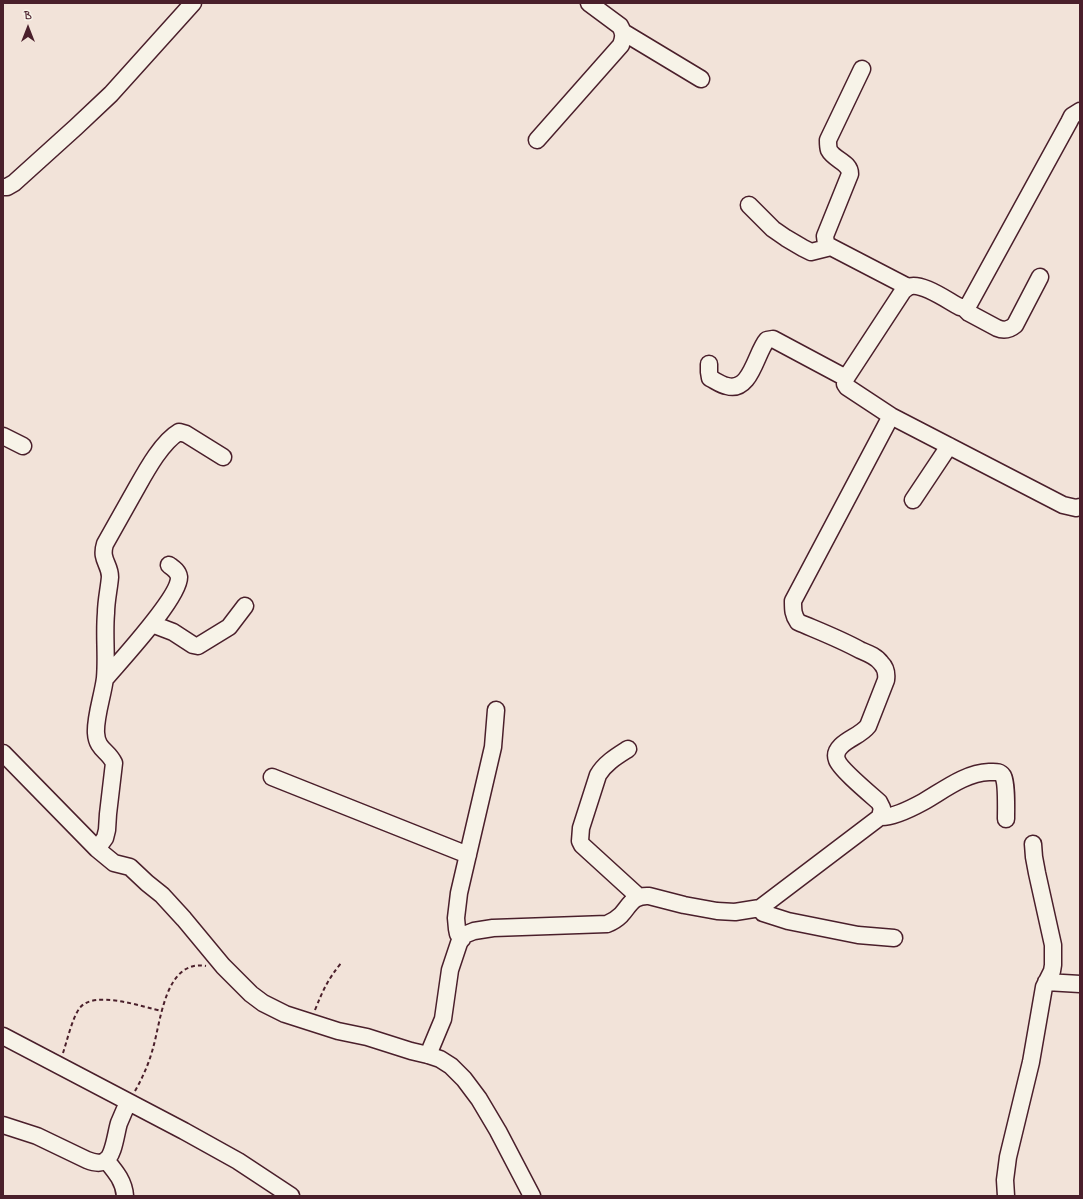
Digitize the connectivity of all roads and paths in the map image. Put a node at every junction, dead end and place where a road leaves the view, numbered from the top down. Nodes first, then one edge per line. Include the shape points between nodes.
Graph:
1 (193, 3) edge
2 (589, 3) edge
3 (623, 32) junction
4 (862, 69) dead end
5 (701, 79) dead end
6 (1080, 111) edge
7 (537, 140) dead end
8 (3, 187) edge
9 (749, 205) dead end
10 (831, 247) junction
11 (1040, 277) dead end
12 (908, 287) junction
13 (964, 308) junction
14 (709, 364) dead end
15 (846, 378) junction
16 (892, 416) junction
17 (3, 436) edge
18 (23, 446) dead end
19 (950, 446) junction
20 (223, 457) dead end
21 (914, 500) dead end
22 (1080, 507) edge
23 (169, 565) dead end
24 (245, 606) dead end
25 (152, 624) junction
26 (105, 679) junction
27 (496, 710) dead end
28 (628, 749) dead end
29 (3, 753) edge
30 (272, 777) dead end
31 (880, 817) junction
32 (1006, 818) dead end
33 (1033, 844) dead end
34 (97, 849) junction
35 (468, 855) junction
36 (639, 897) junction
37 (760, 908) junction
38 (462, 938) junction
39 (894, 938) dead end
40 (342, 962) dead end
41 (223, 966) junction
42 (1046, 982) junction
43 (1080, 984) edge
44 (162, 1011) junction
45 (310, 1023) junction
46 (3, 1036) edge
47 (428, 1055) junction
48 (59, 1066) junction
49 (128, 1102) junction
50 (3, 1125) edge
51 (106, 1160) junction
52 (125, 1196) edge
53 (291, 1196) edge
54 (532, 1196) edge
55 (1006, 1196) edge

1 - 8 street via 111,94 14,183
2 - 3 street via 620,26
3 - 5 street
3 - 7 street via 621,45
4 - 10 street via 828,140 828,148 850,169 849,178 825,236 826,244
6 - 13 street via 1072,116 972,299
9 - 10 street via 773,229 803,248 811,252
10 - 12 street
11 - 13 street via 1011,328 996,328
12 - 13 street via 920,287 931,291
12 - 15 street
14 - 15 street via 710,378 729,387 738,387 750,373 763,344 773,339
15 - 16 street via 847,387
16 - 19 street
16 - 31 street via 793,601 792,612 798,622 874,657 887,673 868,726 842,745 836,755 840,766 879,802 882,808
17 - 18 street
19 - 21 street
19 - 22 street via 1063,505
20 - 26 street via 186,434 179,432 173,436 146,471 105,544 103,550 110,576 106,614
23 - 25 street via 179,577 176,588
24 - 25 street via 229,627 198,646 193,646 173,632
25 - 26 street
26 - 34 street via 96,732 99,746 114,763 107,830
27 - 35 street via 492,747
28 - 36 street via 602,768 598,775 581,828 580,841
29 - 34 street
30 - 35 street
31 - 32 street via 886,818 911,808 951,785 979,773 996,772 1002,774 1005,780
31 - 37 street
33 - 42 street via 1038,880 1053,945 1054,965
34 - 41 street via 114,863 130,867 162,895
35 - 38 street via 456,918 458,934
36 - 37 street via 649,896 717,911 734,912
36 - 38 street via 607,924 493,928 474,931
37 - 39 street via 763,913 788,921
38 - 47 street via 450,970 443,1019
40 - 45 path via 323,988
41 - 44 path via 195,966 183,970 171,984
41 - 45 street via 263,1003
42 - 43 street
42 - 55 street via 1026,1088 1008,1157
44 - 48 path via 111,1000 84,1004 76,1014
44 - 49 path via 148,1063
45 - 47 street
46 - 48 street
47 - 54 street via 451,1066 470,1088 498,1132
48 - 49 street
49 - 51 street
49 - 53 street via 238,1161
50 - 51 street via 37,1136 87,1160
51 - 52 street via 122,1182

